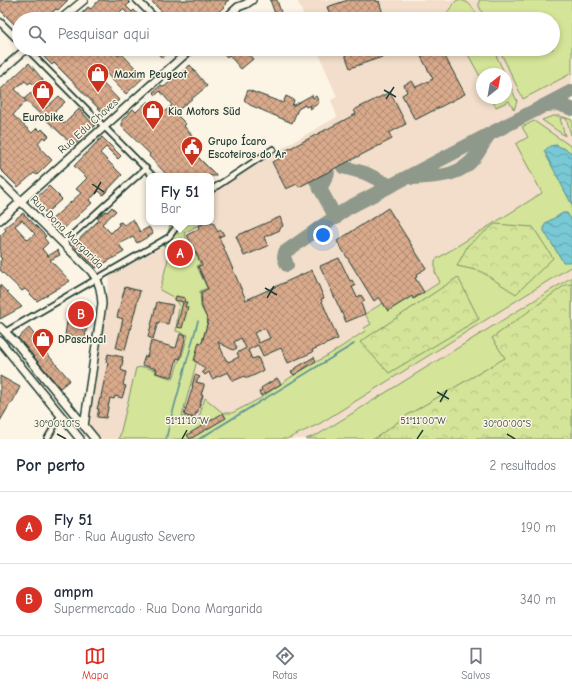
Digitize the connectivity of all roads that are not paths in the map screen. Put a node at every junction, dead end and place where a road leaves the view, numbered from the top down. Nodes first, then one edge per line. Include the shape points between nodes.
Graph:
1 (84, 0) edge
2 (137, 0) edge
3 (252, 0) edge
4 (241, 3) edge
5 (69, 12) edge
6 (149, 12) edge
7 (232, 12) edge
8 (0, 22) edge
9 (12, 34) edge
10 (19, 56) edge
11 (34, 56) edge
12 (182, 56) edge
13 (0, 72) edge
14 (105, 126) junction
15 (273, 149) dead end
16 (146, 168) junction
17 (150, 173) edge
18 (0, 181) edge
19 (214, 188) edge
20 (21, 201) junction
21 (0, 220) edge
22 (178, 225) edge
23 (63, 243) junction
24 (97, 278) junction
25 (2, 330) edge
26 (0, 341) edge
27 (61, 415) junction
28 (84, 426) junction
29 (47, 439) edge
30 (80, 439) edge
31 (95, 439) edge

1 - 5 main road
2 - 6 street
3 - 4 main road via 246,4
4 - 7 main road
8 - 9 street
10 - 13 main road
11 - 14 street
12 - 14 main road, Rua Edu Chaves
14 - 16 street
14 - 20 main road, Rua Edu Chaves
15 - 19 street
16 - 17 street
16 - 23 street
18 - 20 main road, Rua Dona Margarida
20 - 21 main road, Rua Edu Chaves
20 - 23 main road, Rua Dona Margarida
22 - 24 street via 169,237
23 - 24 main road, Rua Dona Margarida
24 - 25 street
24 - 28 main road, Rua Dona Margarida via 101,288 102,304
25 - 28 main road via 18,345
26 - 27 main road
27 - 29 street
27 - 30 main road
28 - 31 main road

